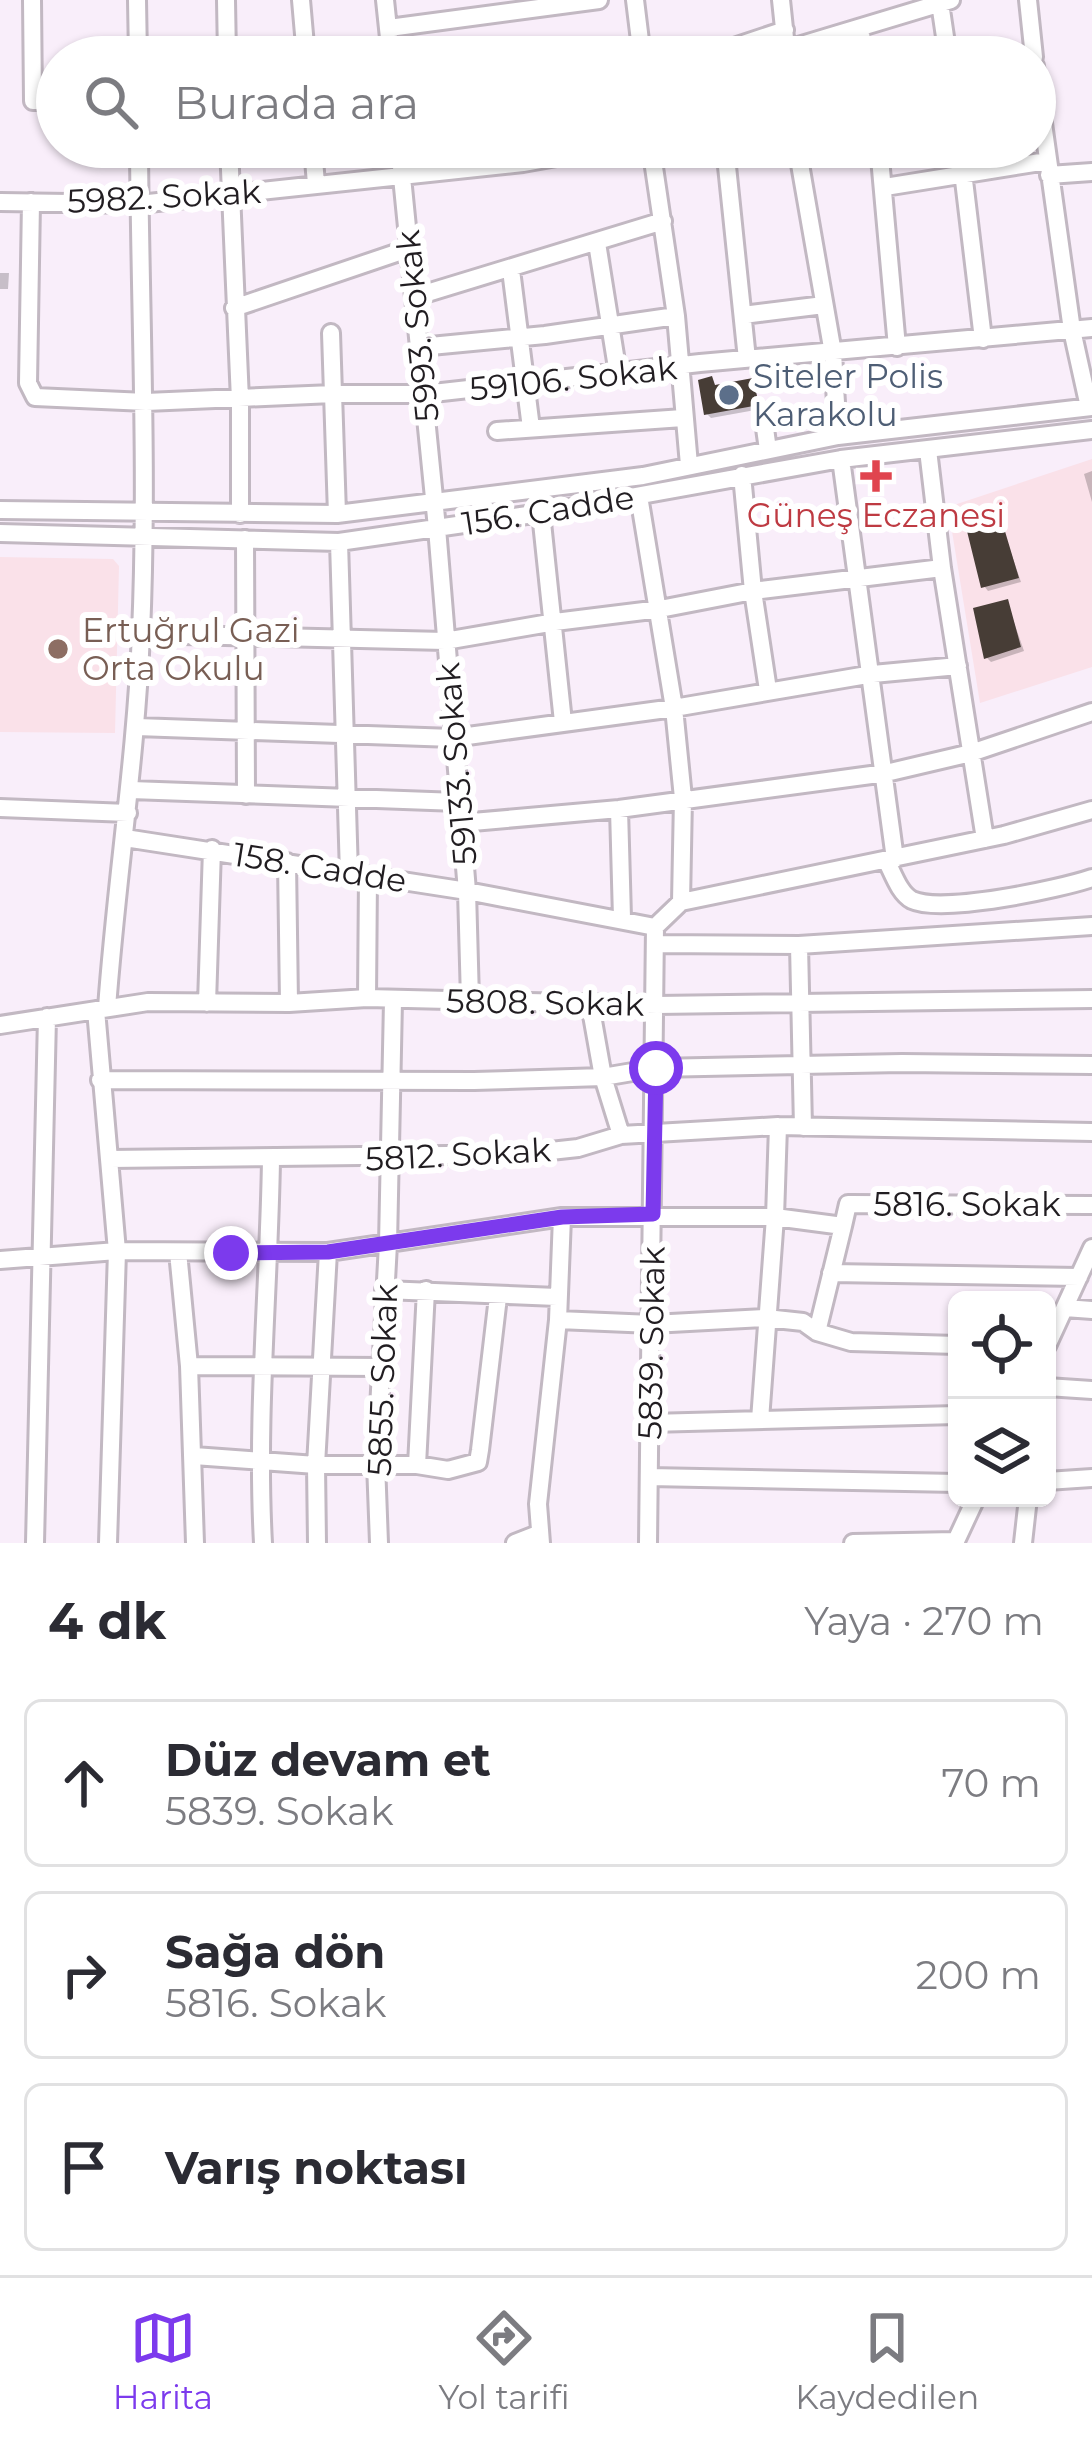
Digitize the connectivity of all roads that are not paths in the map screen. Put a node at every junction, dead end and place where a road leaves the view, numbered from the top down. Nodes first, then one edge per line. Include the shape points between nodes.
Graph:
1 (32, 0) edge
2 (137, 0) edge
3 (226, 0) edge
4 (301, 0) edge
5 (385, 0) edge
6 (599, 0) edge
7 (635, 0) edge
8 (781, 0) edge
9 (1028, 0) edge
10 (948, 1) edge
11 (517, 5) edge
12 (465, 8) edge
13 (388, 28) junction
14 (860, 28) junction
15 (785, 30) junction
16 (138, 36) edge
17 (227, 36) edge
18 (304, 36) edge
19 (389, 36) edge
20 (639, 36) edge
21 (767, 36) edge
22 (785, 36) edge
23 (837, 36) edge
24 (861, 36) edge
25 (948, 36) edge
26 (1032, 36) edge
27 (36, 101) edge
28 (139, 168) edge
29 (229, 168) edge
30 (315, 168) edge
31 (402, 168) edge
32 (489, 168) edge
33 (654, 168) edge
34 (727, 168) edge
35 (801, 168) edge
36 (882, 168) edge
37 (964, 168) edge
38 (1048, 168) junction
39 (964, 171) junction
40 (1092, 172) edge
41 (403, 178) junction
42 (316, 184) junction
43 (885, 187) junction
44 (230, 195) junction
45 (0, 202) edge
46 (31, 202) junction
47 (139, 204) junction
48 (663, 221) junction
49 (597, 242) junction
50 (408, 249) junction
51 (511, 270) junction
52 (415, 297) junction
53 (824, 305) junction
54 (234, 308) junction
55 (743, 315) junction
56 (676, 316) junction
57 (612, 326) junction
58 (1092, 328) edge
59 (1072, 330) junction
60 (331, 333) dead end
61 (519, 338) junction
62 (983, 339) junction
63 (420, 347) junction
64 (897, 347) junction
65 (833, 353) junction
66 (747, 359) junction
67 (681, 367) junction
68 (619, 374) junction
69 (526, 383) junction
70 (334, 394) junction
71 (424, 394) junction
72 (240, 400) junction
73 (146, 402) junction
74 (1091, 407) edge
75 (683, 418) junction
76 (764, 421) dead end
77 (531, 428) junction
78 (1092, 430) edge
79 (497, 431) dead end
80 (838, 436) junction
81 (768, 450) junction
82 (928, 450) junction
83 (841, 459) junction
84 (688, 465) junction
85 (742, 475) junction
86 (640, 496) junction
87 (435, 505) junction
88 (0, 510) edge
89 (144, 512) junction
90 (541, 513) junction
91 (240, 514) junction
92 (337, 514) junction
93 (437, 528) junction
94 (0, 533) edge
95 (144, 536) junction
96 (244, 539) junction
97 (340, 542) junction
98 (942, 568) junction
99 (857, 576) junction
100 (753, 591) junction
101 (660, 609) junction
102 (555, 622) junction
103 (142, 634) junction
104 (245, 636) junction
105 (339, 640) junction
106 (445, 641) junction
107 (958, 665) junction
108 (873, 674) junction
109 (768, 690) junction
110 (674, 708) junction
111 (1092, 712) edge
112 (563, 722) junction
113 (136, 727) junction
114 (247, 731) junction
115 (343, 732) junction
116 (453, 738) junction
117 (971, 753) junction
118 (886, 772) junction
119 (131, 790) junction
120 (246, 795) junction
121 (344, 797) junction
122 (683, 798) junction
123 (458, 802) junction
124 (1, 808) edge
125 (619, 809) junction
126 (1092, 810) edge
127 (128, 812) junction
128 (461, 823) junction
129 (0, 826) edge
130 (125, 838) junction
131 (985, 839) junction
132 (212, 849) junction
133 (891, 859) junction
134 (287, 862) junction
135 (349, 874) junction
136 (368, 875) junction
137 (1092, 878) edge
138 (467, 891) junction
139 (681, 902) junction
140 (622, 918) junction
141 (1092, 926) edge
142 (655, 936) junction
143 (799, 945) junction
144 (367, 998) junction
145 (1092, 999) edge
146 (393, 1000) junction
147 (470, 1000) junction
148 (799, 1001) junction
149 (207, 1003) junction
150 (290, 1003) junction
151 (590, 1004) junction
152 (657, 1005) junction
153 (101, 1009) junction
154 (47, 1017) junction
155 (0, 1025) edge
156 (801, 1065) junction
157 (1092, 1065) edge
158 (656, 1068) junction
159 (603, 1077) junction
160 (100, 1080) junction
161 (391, 1082) junction
162 (778, 1126) junction
163 (803, 1126) junction
164 (655, 1131) junction
165 (1092, 1132) edge
166 (621, 1135) junction
167 (389, 1159) junction
168 (110, 1160) junction
169 (271, 1160) junction
170 (1092, 1205) edge
171 (653, 1214) junction
172 (562, 1217) junction
173 (776, 1217) junction
174 (843, 1226) junction
175 (388, 1244) junction
176 (1092, 1248) edge
177 (117, 1251) junction
178 (178, 1252) junction
179 (328, 1252) junction
180 (270, 1254) junction
181 (44, 1256) junction
182 (0, 1260) edge
183 (831, 1274) junction
184 (1079, 1277) junction
185 (384, 1290) junction
186 (426, 1290) junction
187 (498, 1297) junction
188 (557, 1297) junction
189 (1065, 1308) junction
190 (1092, 1310) edge
191 (766, 1318) junction
192 (559, 1320) junction
193 (652, 1324) junction
194 (1056, 1326) edge
195 (817, 1332) junction
196 (948, 1345) edge
197 (260, 1365) junction
198 (189, 1366) junction
199 (322, 1366) junction
200 (383, 1366) junction
201 (1056, 1388) edge
202 (1092, 1390) edge
203 (948, 1415) edge
204 (760, 1420) junction
205 (650, 1423) junction
206 (194, 1456) junction
207 (258, 1462) junction
208 (376, 1463) junction
209 (316, 1465) junction
210 (418, 1465) junction
211 (649, 1477) junction
212 (1092, 1478) edge
213 (1056, 1480) edge
214 (948, 1483) edge
215 (972, 1507) edge
216 (1027, 1507) edge
217 (539, 1538) edge
218 (955, 1542) edge
219 (35, 1543) edge
220 (108, 1543) edge
221 (195, 1543) edge
222 (262, 1543) edge
223 (317, 1543) edge
224 (379, 1543) edge
225 (515, 1543) edge
226 (648, 1543) edge
227 (853, 1543) edge
228 (1023, 1543) edge

1 - 27 street
2 - 16 street
3 - 17 street
4 - 18 street
5 - 13 street
6 - 11 street
7 - 20 street
8 - 15 street
9 - 26 street
10 - 14 street
10 - 25 street
11 - 12 street
12 - 13 street
13 - 19 street
14 - 23 street
14 - 24 street
15 - 21 street
15 - 22 street
28 - 47 street
29 - 44 street
30 - 42 street
31 - 41 street, 5993. Sokak
32 - 41 street, 5982. Sokak
33 - 48 street
34 - 55 street
35 - 53 street
36 - 43 street
37 - 39 street
38 - 39 street
38 - 40 street
38 - 59 street
39 - 43 street
39 - 62 street
41 - 42 street, 5982. Sokak
41 - 50 street, 5993. Sokak
42 - 44 street, 5982. Sokak
43 - 64 street
44 - 47 street, 5982. Sokak
44 - 54 street
45 - 46 street, 5982. Sokak
46 - 47 street, 5982. Sokak
46 - 73 street, 59106. Sokak via 28,383 35,398
47 - 73 street
48 - 49 street
48 - 56 street
49 - 51 street
49 - 57 street
50 - 52 street, 5993. Sokak
50 - 54 street
51 - 52 street
51 - 61 street
52 - 63 street, 5993. Sokak
53 - 55 street
53 - 65 street
54 - 72 street
55 - 66 street
56 - 57 street
56 - 67 street
57 - 61 street
57 - 68 street
58 - 59 street, 59106. Sokak
59 - 62 street, 59106. Sokak
59 - 74 street
60 - 70 street
61 - 63 street
61 - 69 street
62 - 64 street, 59106. Sokak
63 - 71 street, 5993. Sokak
64 - 65 street, 59106. Sokak
65 - 66 street, 59106. Sokak
65 - 80 street
66 - 67 street, 59106. Sokak
67 - 68 street, 59106. Sokak
67 - 75 street
68 - 69 street, 59106. Sokak
69 - 71 street, 59106. Sokak
69 - 77 street
70 - 71 street, 59106. Sokak
70 - 72 street, 59106. Sokak
70 - 92 street
71 - 87 street, 5993. Sokak
72 - 73 street, 59106. Sokak
72 - 91 street
73 - 89 street
74 - 80 street, 156. Cadde
75 - 77 street
75 - 84 street
76 - 81 street
77 - 79 street
78 - 82 street, 156. Cadde
80 - 81 street, 156. Cadde
81 - 84 street, 156. Cadde
82 - 83 street, 156. Cadde
82 - 98 street
83 - 85 street, 156. Cadde
83 - 99 street
84 - 87 street, 156. Cadde
85 - 86 street, 156. Cadde
85 - 100 street
86 - 90 street, 156. Cadde
86 - 101 street
87 - 92 street, 156. Cadde
87 - 93 street, 5993. Sokak
88 - 89 street, 156. Cadde
89 - 91 street, 156. Cadde
89 - 95 street
90 - 93 street, 156. Cadde
90 - 102 street
91 - 92 street, 156. Cadde
93 - 97 street, 156. Cadde
93 - 106 street, 59133. Sokak
94 - 95 street, 156. Cadde
95 - 96 street, 156. Cadde
95 - 103 street
96 - 97 street, 156. Cadde
96 - 104 street
97 - 105 street
98 - 99 street
98 - 107 street
99 - 100 street
99 - 108 street
100 - 101 street
100 - 109 street
101 - 102 street
101 - 110 street
102 - 106 street
102 - 112 street
103 - 104 street
103 - 113 street
104 - 105 street
104 - 114 street
105 - 106 street
105 - 115 street
106 - 116 street, 59133. Sokak
107 - 108 street
107 - 117 street
108 - 109 street
108 - 118 street
109 - 110 street
110 - 112 street
110 - 122 street
111 - 117 street
112 - 116 street
113 - 114 street
113 - 119 street
114 - 115 street
114 - 120 street
115 - 116 street
115 - 121 street
116 - 123 street, 59133. Sokak
117 - 118 street
117 - 131 street
118 - 122 street
118 - 133 street
119 - 120 street
119 - 127 street
120 - 121 street
121 - 123 street
121 - 135 street
122 - 125 street
122 - 139 street
123 - 128 street, 59133. Sokak
124 - 127 street
124 - 129 street
125 - 128 street
125 - 140 street
126 - 131 street
127 - 130 street
128 - 138 street, 59133. Sokak
130 - 132 street, 158. Cadde
130 - 153 street
131 - 133 street
132 - 134 street, 158. Cadde
132 - 149 street
133 - 137 street via 915,902 1053,892
133 - 139 street
134 - 135 street, 158. Cadde
134 - 150 street
135 - 136 street, 158. Cadde
136 - 138 street, 158. Cadde
136 - 144 street
138 - 140 street, 158. Cadde
138 - 147 street, 59133. Sokak
139 - 142 street
140 - 142 street, 158. Cadde
141 - 143 street, 158. Cadde
142 - 143 street, 158. Cadde
142 - 152 street, 5839. Sokak
143 - 148 street
144 - 146 street, 5808. Sokak
144 - 150 street, 5808. Sokak
145 - 148 street, 5808. Sokak
146 - 147 street, 5808. Sokak
146 - 161 street, 5855. Sokak
147 - 151 street, 5808. Sokak
148 - 152 street, 5808. Sokak
148 - 156 street
149 - 150 street, 5808. Sokak
149 - 153 street, 5808. Sokak
151 - 152 street, 5808. Sokak
151 - 159 street
152 - 158 street, 5839. Sokak
153 - 154 street, 5808. Sokak
153 - 160 street
154 - 155 street, 5808. Sokak
154 - 181 street
156 - 157 street
156 - 158 street
156 - 163 street
158 - 159 street
158 - 164 street, 5839. Sokak
159 - 161 street
159 - 166 street
160 - 161 street
160 - 168 street
161 - 167 street, 5855. Sokak
162 - 163 street, 5812. Sokak
162 - 164 street, 5812. Sokak
162 - 173 street
163 - 165 street, 5812. Sokak
164 - 166 street, 5812. Sokak
164 - 171 street, 5839. Sokak
166 - 167 street, 5812. Sokak via 523,1154
167 - 169 street, 5812. Sokak
167 - 175 street, 5855. Sokak
168 - 169 street, 5812. Sokak
168 - 177 street
169 - 180 street
170 - 174 street, 5816. Sokak via 848,1204
171 - 172 street, 5816. Sokak
171 - 173 street, 5816. Sokak
171 - 193 street, 5839. Sokak
172 - 175 street, 5816. Sokak
172 - 188 street
173 - 174 street, 5816. Sokak
173 - 191 street
174 - 183 street
175 - 179 street, 5816. Sokak
175 - 185 street, 5855. Sokak
176 - 184 street
177 - 178 street, 5816. Sokak
177 - 181 street, 5816. Sokak
177 - 220 street
178 - 180 street, 5816. Sokak
178 - 198 street
179 - 180 street, 5816. Sokak
179 - 199 street
180 - 197 street
181 - 182 street, 5816. Sokak
181 - 219 street
183 - 184 street
183 - 195 street
184 - 189 street
185 - 186 street
185 - 200 street, 5855. Sokak
186 - 187 street
186 - 210 street
187 - 188 street
187 - 210 street via 478,1462 448,1470
188 - 192 street
189 - 190 street
189 - 194 street
191 - 193 street
191 - 195 street
191 - 204 street
192 - 193 street
192 - 217 street
193 - 205 street, 5839. Sokak
195 - 196 street via 851,1342
197 - 198 street
197 - 199 street
197 - 207 street
198 - 206 street
199 - 200 street
199 - 209 street
200 - 208 street, 5855. Sokak
201 - 202 street
203 - 204 street
204 - 205 street
205 - 211 street, 5839. Sokak
206 - 207 street
206 - 221 street
207 - 209 street
207 - 222 street
208 - 209 street
208 - 210 street
208 - 224 street, 5855. Sokak
209 - 223 street
211 - 214 street
211 - 226 street, 5839. Sokak
212 - 213 street
215 - 218 street
216 - 228 street
217 - 225 street
218 - 227 street

